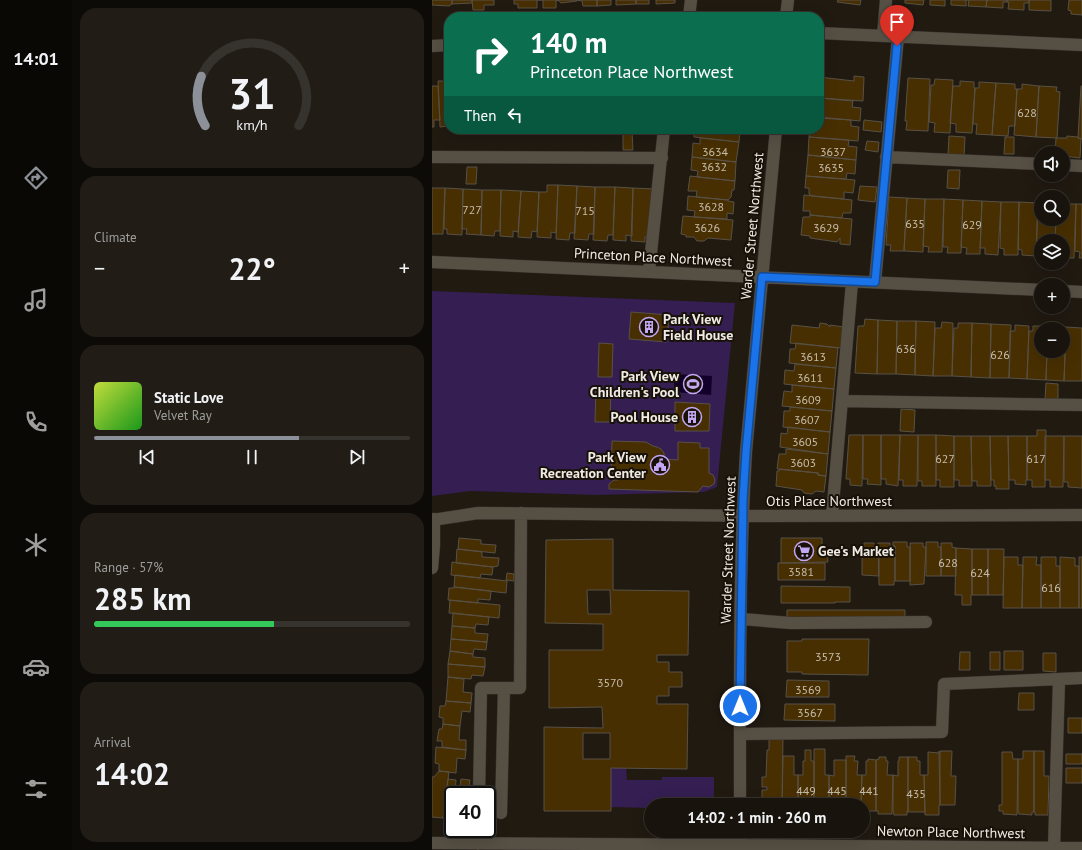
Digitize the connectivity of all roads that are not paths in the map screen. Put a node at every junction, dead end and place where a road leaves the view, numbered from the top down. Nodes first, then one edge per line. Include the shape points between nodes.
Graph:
1 (691, 0) edge
2 (788, 0) edge
3 (886, 0) edge
4 (690, 12) edge
5 (787, 12) edge
6 (824, 33) edge
7 (883, 36) junction
8 (898, 37) junction
9 (444, 45) edge
10 (1082, 45) edge
11 (432, 46) edge
12 (664, 134) edge
13 (776, 134) edge
14 (432, 157) edge
15 (886, 157) junction
16 (662, 158) junction
17 (1034, 164) edge
18 (1070, 165) edge
19 (1082, 166) edge
20 (432, 262) edge
21 (649, 272) junction
22 (762, 277) junction
23 (852, 282) junction
24 (875, 282) junction
25 (1034, 290) edge
26 (1070, 291) edge
27 (1082, 292) edge
28 (842, 401) junction
29 (1082, 406) edge
30 (521, 513) junction
31 (1082, 515) edge
32 (743, 516) junction
33 (832, 516) junction
34 (433, 520) edge
35 (432, 568) edge
36 (741, 619) junction
37 (926, 622) dead end
38 (1082, 678) edge
39 (1059, 680) junction
40 (504, 688) junction
41 (740, 734) junction
42 (479, 786) edge
43 (740, 798) edge
44 (501, 813) dead end
45 (478, 838) edge
46 (434, 844) edge
47 (478, 844) junction
48 (622, 847) edge
49 (740, 847) edge
50 (1054, 848) junction
51 (1082, 848) edge

1 - 4 street
2 - 5 street
3 - 7 street
6 - 7 street
7 - 8 street
8 - 10 street
8 - 15 street
9 - 11 street
12 - 16 street
13 - 22 street, Warder Street Northwest
14 - 16 street
15 - 17 street
15 - 24 street
16 - 21 street
18 - 19 street
20 - 21 street, Princeton Place Northwest
21 - 22 street, Princeton Place Northwest
22 - 23 street, Princeton Place Northwest
22 - 32 street, Warder Street Northwest via 746,452
23 - 24 street, Princeton Place Northwest
23 - 28 street
24 - 25 street, Princeton Place Northwest
26 - 27 street
28 - 29 street
28 - 33 street
30 - 32 street, Otis Place Northwest
30 - 34 street, Otis Place Northwest via 478,513
30 - 40 street via 520,688
31 - 33 street, Otis Place Northwest
32 - 33 street, Otis Place Northwest
32 - 36 street, Warder Street Northwest
34 - 35 street
36 - 37 street via 792,623
36 - 41 street, Warder Street Northwest
38 - 39 street
39 - 41 street via 944,684 942,732
39 - 50 street
40 - 42 street via 481,688
40 - 44 street
41 - 43 street, Warder Street Northwest
45 - 47 street
46 - 47 street, Newton Place Northwest
47 - 48 street, Newton Place Northwest
48 - 49 street, Newton Place Northwest
49 - 50 street, Newton Place Northwest
50 - 51 street, Newton Place Northwest

